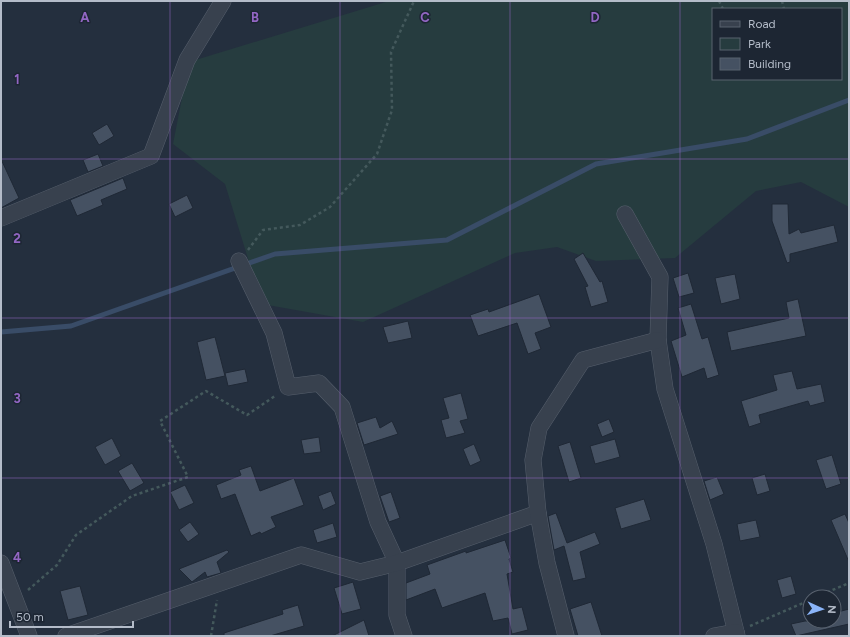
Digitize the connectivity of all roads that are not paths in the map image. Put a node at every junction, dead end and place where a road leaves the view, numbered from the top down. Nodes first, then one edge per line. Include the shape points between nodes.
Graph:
1 (223, 1) edge
2 (625, 214) dead end
3 (1, 218) edge
4 (239, 261) road end
5 (658, 340) junction
6 (538, 513) junction
7 (1, 563) edge
8 (397, 563) junction
9 (736, 634) edge
10 (29, 636) edge
11 (66, 636) edge
12 (404, 636) edge
13 (566, 636) edge
14 (714, 636) edge

1 - 3 street via 187,60 151,156
2 - 5 street via 660,277
4 - 8 street via 274,333 288,387 319,383 342,407 378,522
5 - 6 street via 583,360 539,428 532,460
5 - 9 street via 665,389 714,544
6 - 8 street
6 - 13 street via 547,563
7 - 10 street
8 - 11 street via 360,572 301,555
8 - 12 street via 397,615
9 - 14 street

